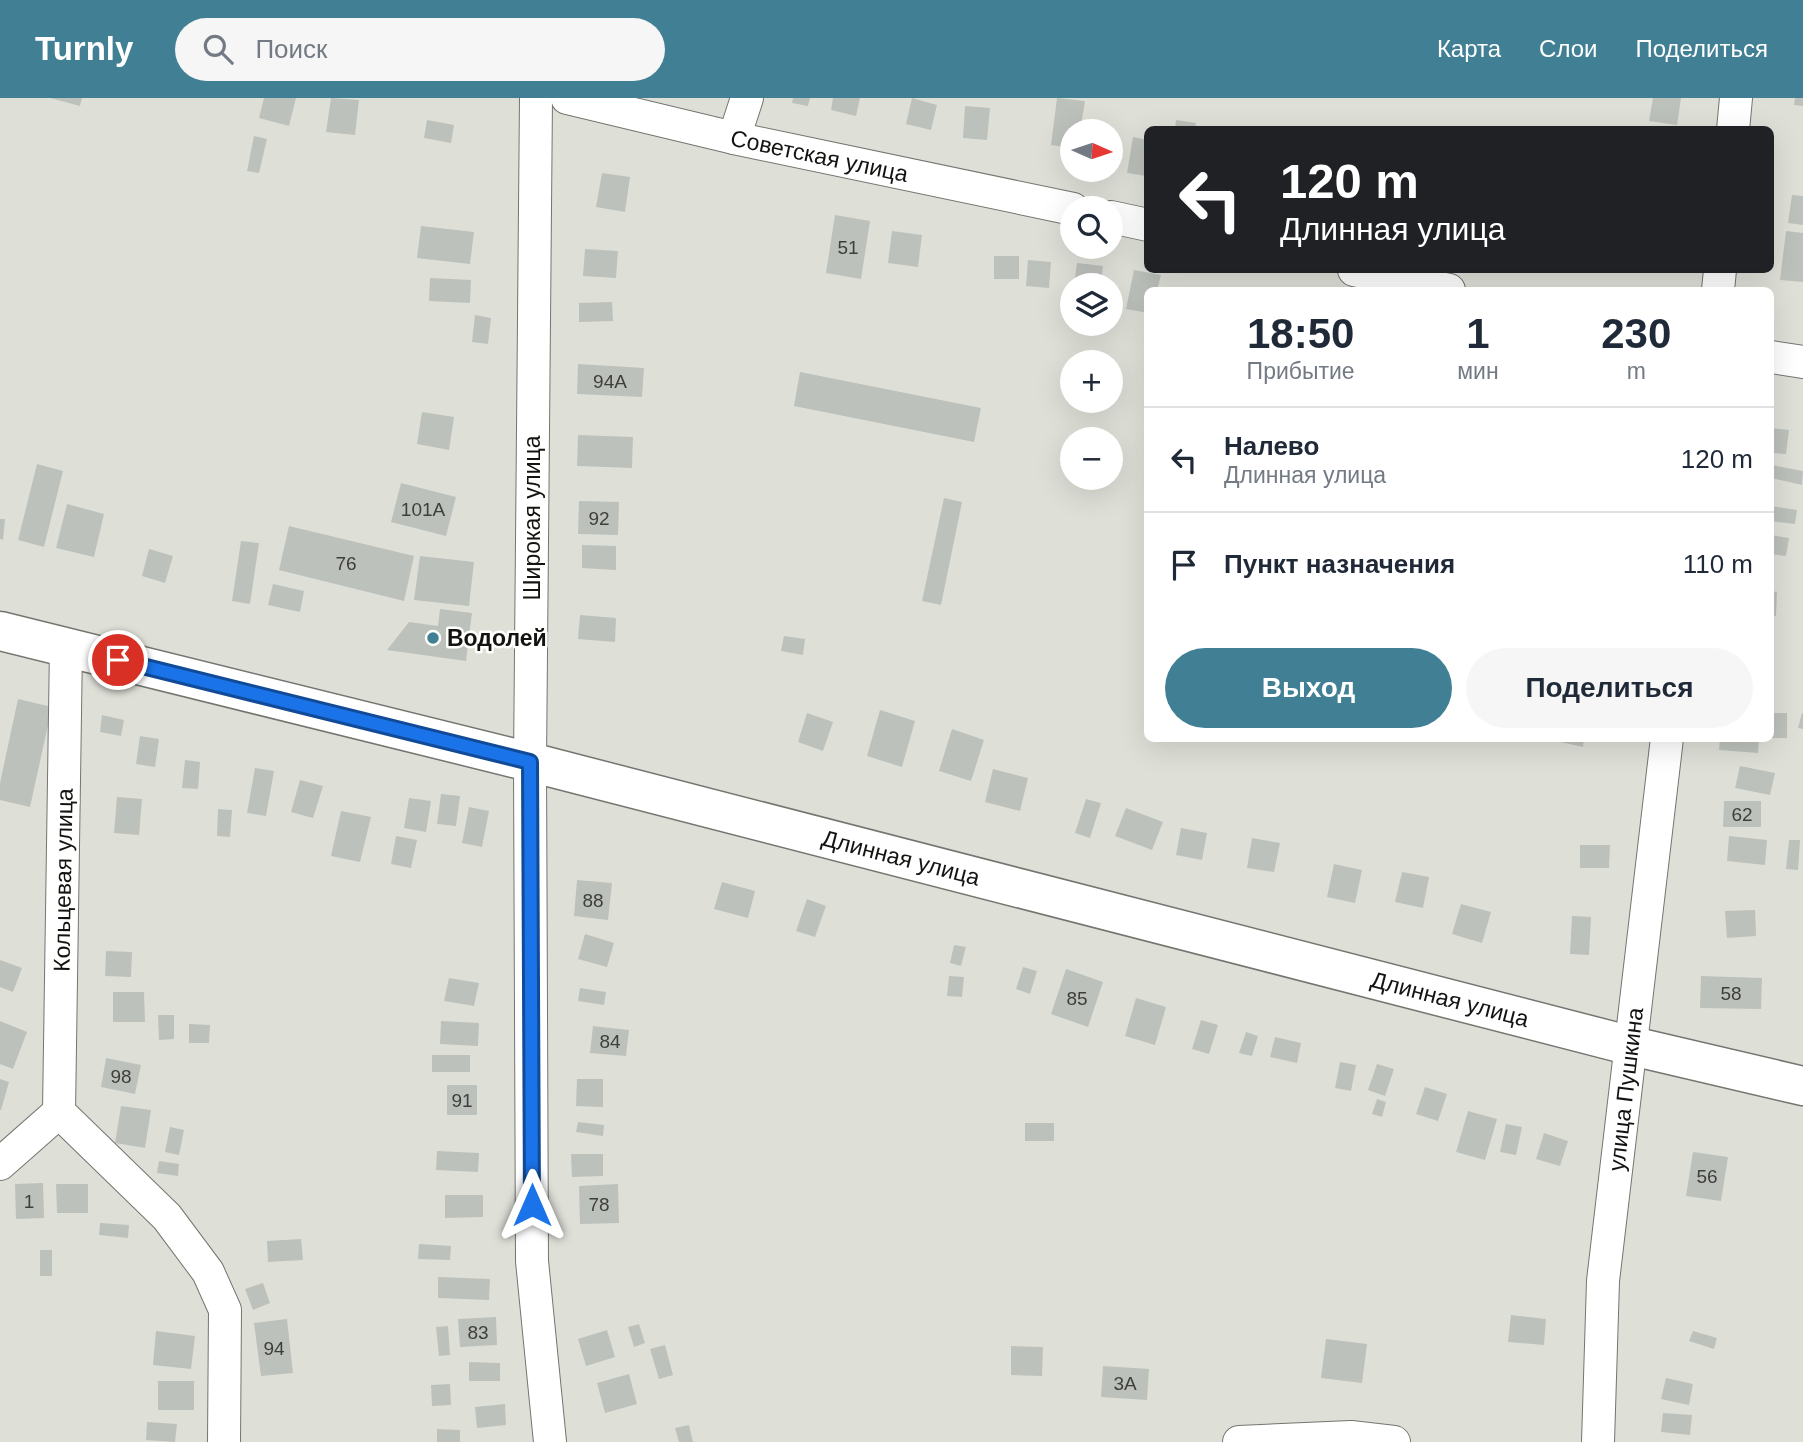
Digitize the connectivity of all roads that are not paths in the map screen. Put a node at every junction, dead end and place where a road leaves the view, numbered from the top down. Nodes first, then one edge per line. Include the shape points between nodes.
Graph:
1 (536, 98) edge
2 (567, 98) edge
3 (747, 98) edge
4 (1736, 98) edge
5 (1733, 126) edge
6 (734, 138) junction
7 (1060, 206) edge
8 (1123, 220) edge
9 (1144, 224) edge
10 (1368, 273) edge
11 (1436, 287) edge
12 (1774, 357) edge
13 (1803, 362) edge
14 (0, 631) edge
15 (66, 647) junction
16 (1667, 742) edge
17 (530, 762) junction
18 (1632, 1046) junction
19 (1803, 1086) edge
20 (59, 1112) junction
21 (0, 1164) edge
22 (224, 1442) edge
23 (550, 1442) edge
24 (1239, 1442) edge
25 (1394, 1442) edge
26 (1598, 1442) edge

1 - 17 street, Широкая улица
2 - 6 street, Советская улица
3 - 6 street
4 - 5 street
6 - 7 street, Советская улица
8 - 9 street
10 - 11 street
12 - 13 street
14 - 15 main road, Длинная улица
15 - 17 main road, Длинная улица
15 - 20 street, Кольцевая улица
16 - 18 street, улица Пушкина
17 - 18 main road, Длинная улица
17 - 23 street, Широкая улица via 532,1261
18 - 19 main road, Длинная улица
18 - 26 street, улица Пушкина via 1603,1281
20 - 21 street
20 - 22 street via 167,1217 208,1272 225,1310
24 - 25 street via 1351,1437

